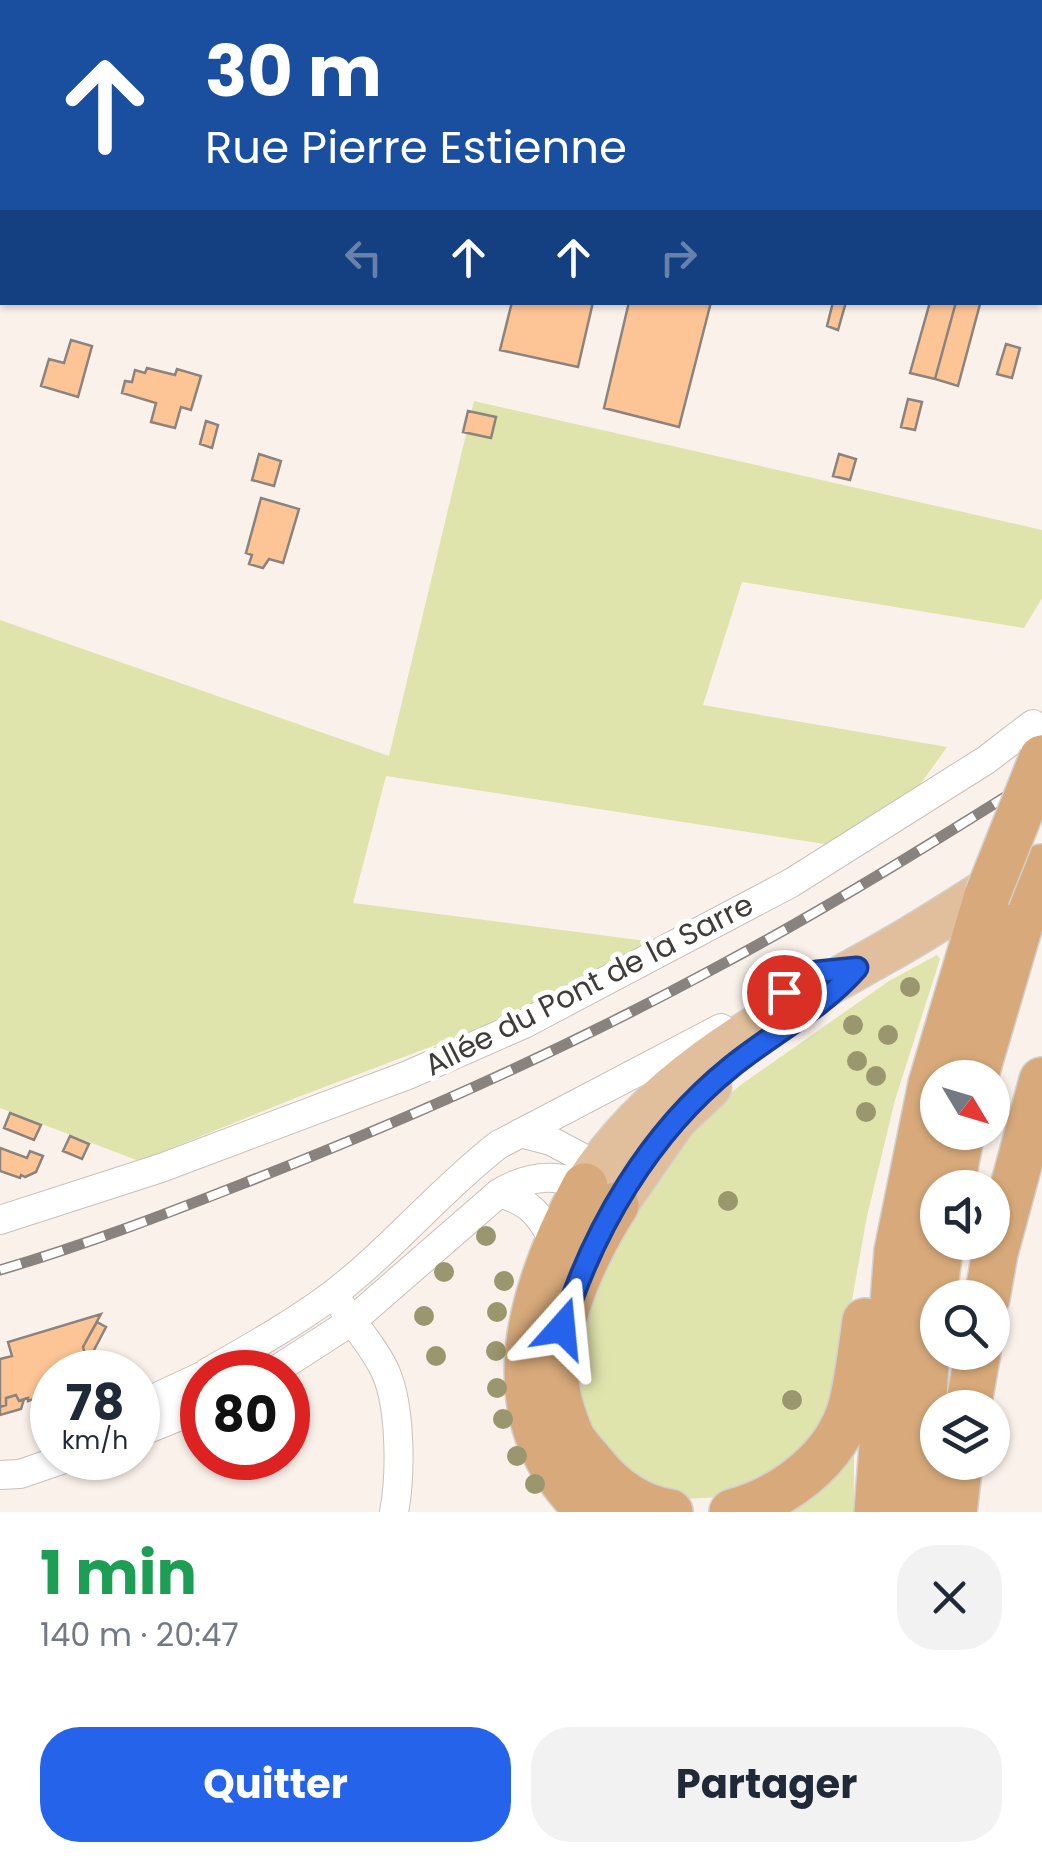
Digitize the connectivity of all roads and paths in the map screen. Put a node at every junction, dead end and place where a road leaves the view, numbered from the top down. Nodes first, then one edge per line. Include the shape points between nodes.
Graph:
1 (1037, 741) edge
2 (1039, 863) edge
3 (857, 968) junction
4 (937, 1060) edge
5 (981, 1060) edge
6 (1042, 1080) edge
7 (920, 1105) edge
8 (520, 1132) junction
9 (920, 1138) edge
10 (607, 1185) junction
11 (499, 1194) junction
12 (0, 1220) edge
13 (554, 1244) junction
14 (939, 1260) edge
15 (991, 1280) edge
16 (334, 1293) junction
17 (352, 1321) junction
18 (246, 1350) edge
19 (308, 1350) edge
20 (30, 1453) edge
21 (30, 1471) edge
22 (0, 1473) edge
23 (958, 1480) edge
24 (394, 1512) edge
25 (590, 1512) edge
26 (670, 1512) edge
27 (732, 1512) edge
28 (877, 1512) edge
29 (916, 1512) edge
30 (954, 1512) edge

1 - 4 highway, bridge
1 - 12 street, Allée du Pont de la Sarre via 986,760 791,884 524,1024 162,1168
2 - 3 main road
2 - 5 highway
3 - 8 street via 817,972 686,1050
3 - 10 main road via 688,1073 622,1134
6 - 15 highway
7 - 27 highway via 896,1152 850,1410 825,1454 793,1486
8 - 10 street via 551,1142
8 - 16 street via 466,1170
9 - 28 highway via 897,1250
10 - 11 street via 540,1176
10 - 13 highway
10 - 26 highway via 599,1232 562,1328 556,1380 571,1436 605,1479 646,1508
11 - 13 street via 522,1200 540,1215
11 - 17 street
13 - 25 highway via 525,1374 544,1456
14 - 29 highway
16 - 17 street
16 - 18 street
17 - 19 street
17 - 24 street via 387,1375 399,1440
20 - 22 street
21 - 22 street
23 - 30 highway

